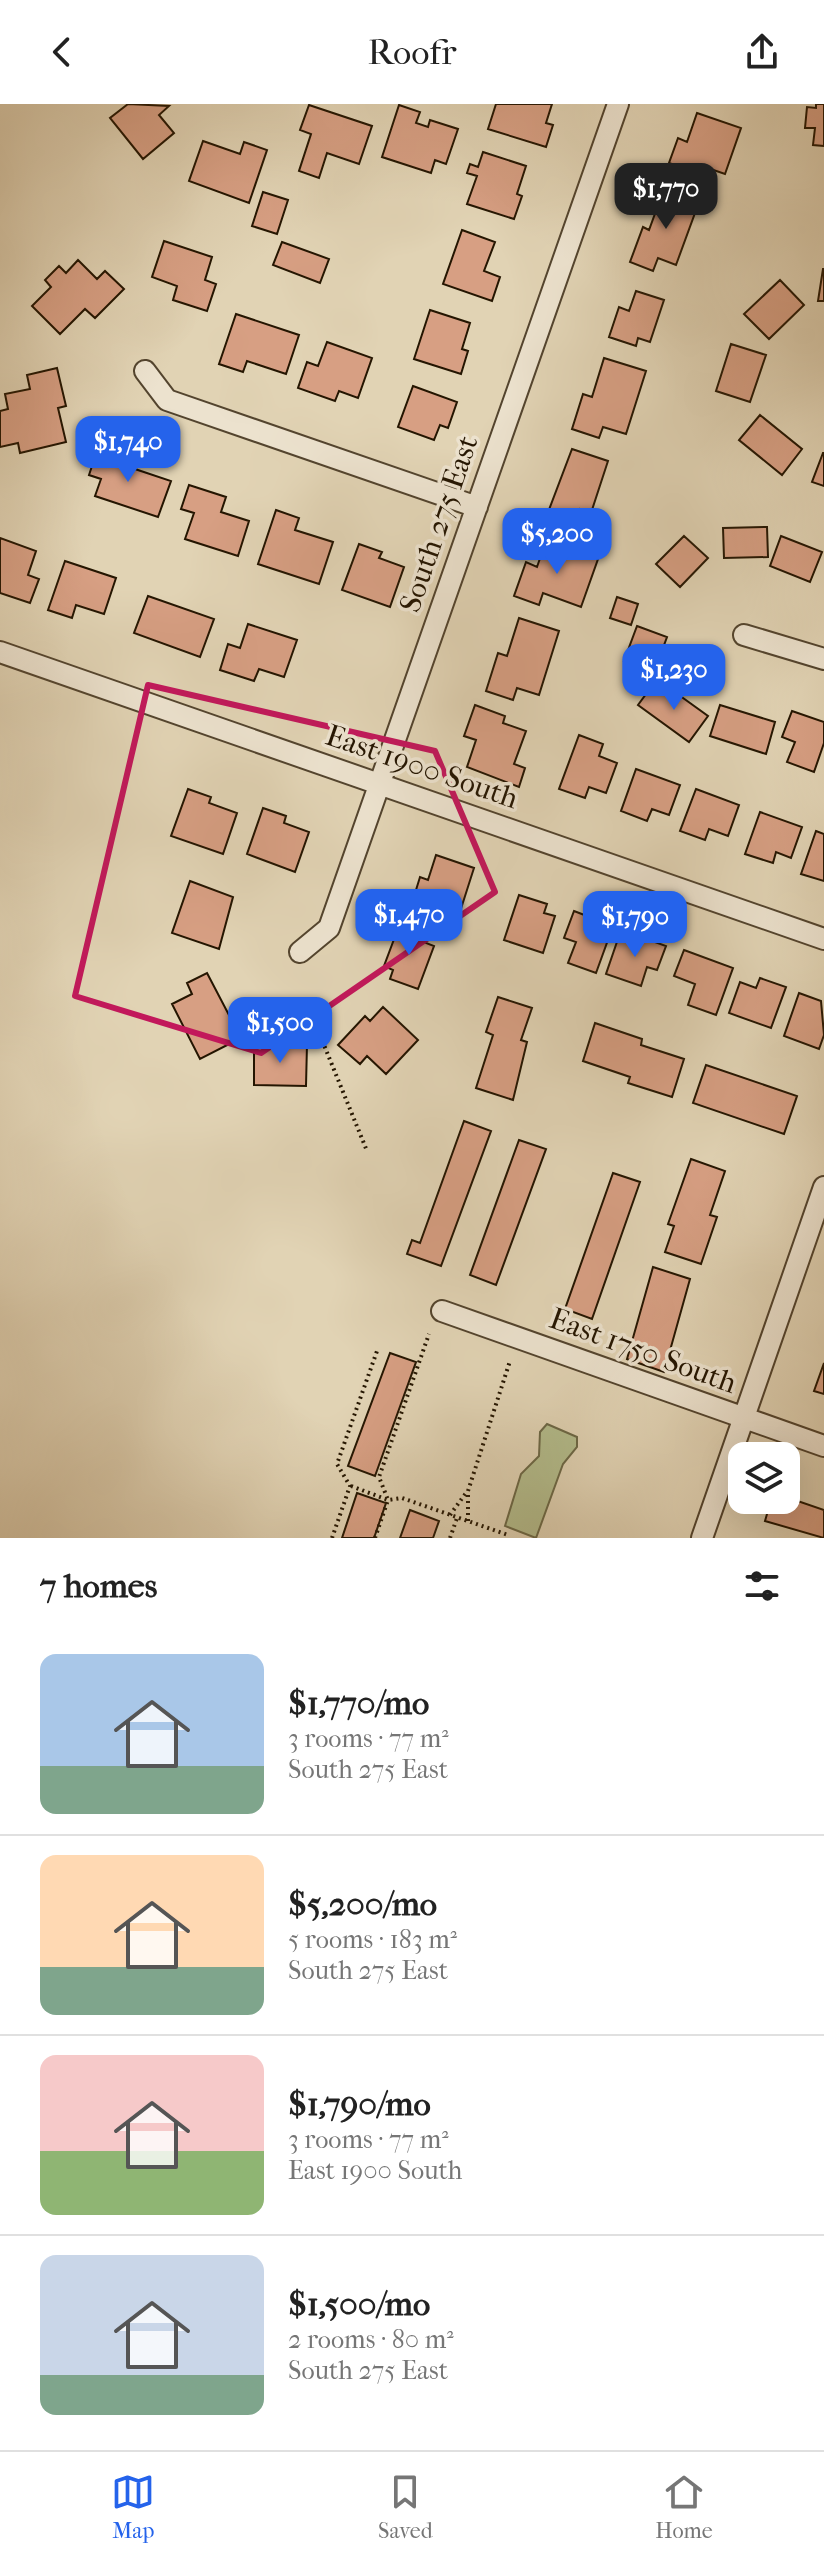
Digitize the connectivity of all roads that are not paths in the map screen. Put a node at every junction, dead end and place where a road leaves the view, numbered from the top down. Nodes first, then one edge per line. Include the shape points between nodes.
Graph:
1 (618, 104) edge
2 (145, 371) dead end
3 (477, 507) junction
4 (744, 635) dead end
5 (0, 652) edge
6 (824, 659) edge
7 (380, 784) junction
8 (824, 939) edge
9 (300, 952) dead end
10 (824, 1187) edge
11 (442, 1311) dead end
12 (743, 1418) junction
13 (824, 1446) edge
14 (702, 1538) edge

1 - 3 street, South 275 East
2 - 3 street via 167,400
3 - 7 street, South 275 East
4 - 6 street
5 - 7 street, East 1900 South
7 - 8 street, East 1900 South
7 - 9 street, South 275 East via 329,928
10 - 12 street
11 - 12 street, East 1750 South
12 - 13 street, East 1750 South
12 - 14 street

